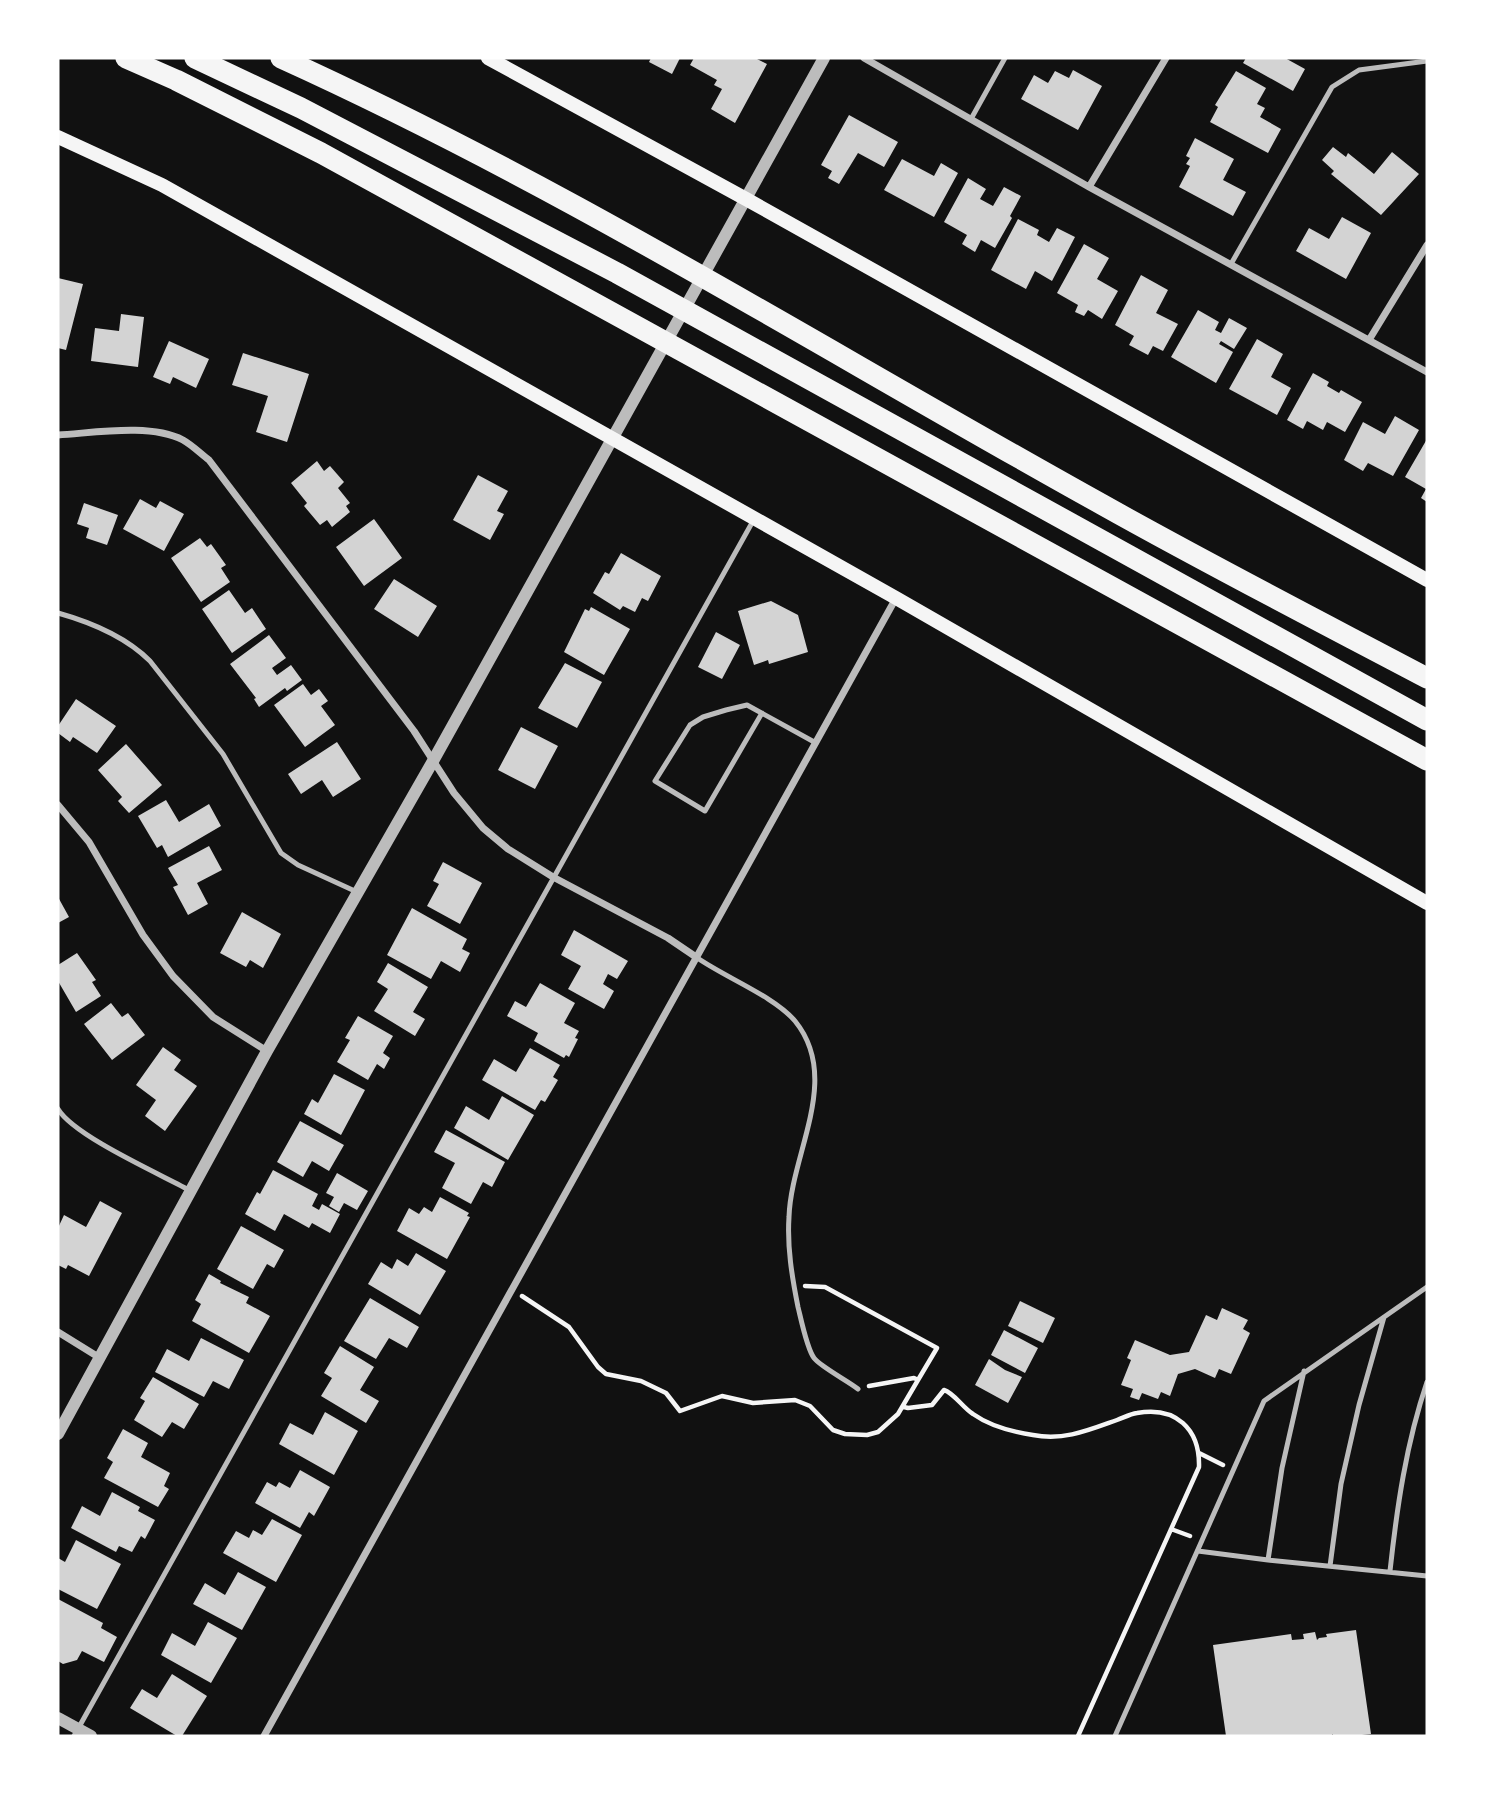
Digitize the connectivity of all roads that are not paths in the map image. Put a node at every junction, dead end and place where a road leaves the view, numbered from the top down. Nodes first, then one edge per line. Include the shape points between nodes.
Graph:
1 (126, 58) edge
2 (195, 58) edge
3 (281, 58) edge
4 (488, 58) edge
5 (824, 58) edge
6 (864, 58) edge
7 (1005, 58) edge
8 (1166, 58) edge
9 (1427, 61) edge
10 (971, 119) junction
11 (58, 137) edge
12 (1089, 187) junction
13 (746, 199) junction
14 (1427, 244) edge
15 (1231, 264) junction
16 (1369, 341) junction
17 (1427, 372) edge
18 (58, 435) edge
19 (613, 438) junction
20 (755, 519) junction
21 (1427, 580) edge
22 (896, 598) junction
23 (58, 613) edge
24 (1427, 678) edge
25 (762, 713) junction
26 (1427, 720) edge
27 (816, 743) junction
28 (1427, 760) edge
29 (433, 761) junction
30 (58, 805) edge
31 (553, 877) junction
32 (358, 893) junction
33 (1427, 903) edge
34 (696, 957) junction
35 (267, 1051) junction
36 (58, 1109) edge
37 (191, 1191) junction
38 (1427, 1287) edge
39 (1384, 1317) junction
40 (58, 1332) edge
41 (100, 1358) junction
42 (1304, 1371) junction
43 (1427, 1382) edge
44 (858, 1388) road end
45 (58, 1434) edge
46 (1198, 1551) junction
47 (1268, 1560) junction
48 (1330, 1566) junction
49 (1390, 1572) junction
50 (1427, 1576) edge
51 (58, 1718) edge
52 (76, 1733) edge
53 (91, 1736) edge
54 (264, 1736) edge
55 (1115, 1736) edge

1 - 28 highway via 321,153
2 - 26 highway via 301,108 617,273
3 - 24 highway via 508,168 1103,505
4 - 13 main road
5 - 13 street
6 - 10 street
7 - 10 lane
8 - 12 street
9 - 15 lane via 1359,70 1332,87
10 - 12 street
11 - 19 main road via 162,185
12 - 15 street
13 - 19 street
13 - 21 main road
14 - 16 street
15 - 16 street
16 - 17 street
18 - 29 street via 155,432 182,440 209,460
19 - 20 main road
19 - 29 street
20 - 22 main road
20 - 31 lane
22 - 27 street
22 - 33 main road
23 - 32 lane via 137,648 223,754 281,853
25 - 25 lane via 705,811 655,781 690,725 747,705
25 - 27 lane
27 - 34 street
29 - 31 street via 483,828
29 - 32 street
30 - 35 street via 89,842 143,935 173,976 214,1017
31 - 34 street
31 - 52 lane
32 - 35 street
34 - 44 lane via 771,1001 794,1020 806,1038 815,1078 814,1101 796,1169 789,1257 814,1358
34 - 54 street
35 - 37 street
36 - 37 lane via 64,1120 84,1133
37 - 41 street
38 - 39 lane
39 - 42 lane
39 - 48 lane via 1341,1484
40 - 41 street
41 - 45 street
42 - 46 lane via 1264,1401
42 - 47 lane
43 - 49 lane via 1399,1491
46 - 47 lane
46 - 55 lane
47 - 48 lane
48 - 49 lane
49 - 50 lane
51 - 52 street
52 - 53 street

